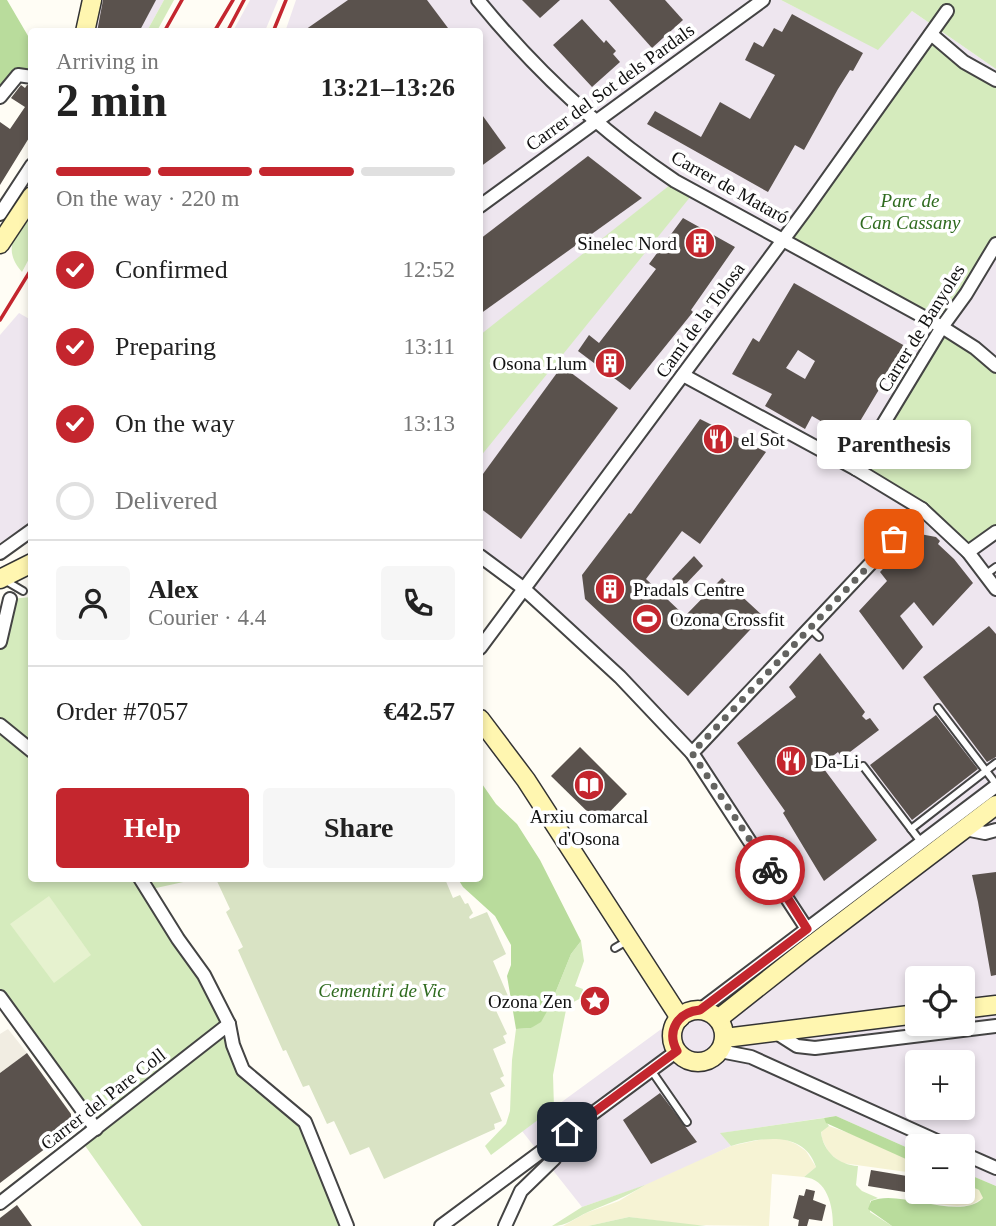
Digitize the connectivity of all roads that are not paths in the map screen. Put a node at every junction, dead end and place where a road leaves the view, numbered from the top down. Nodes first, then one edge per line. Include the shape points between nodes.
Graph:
1 (92, 0) edge
2 (478, 0) edge
3 (762, 0) edge
4 (947, 12) dead end
5 (86, 28) edge
6 (931, 34) junction
7 (28, 76) edge
8 (996, 80) edge
9 (0, 97) edge
10 (596, 121) junction
11 (28, 171) edge
12 (28, 202) edge
13 (483, 204) edge
14 (0, 214) edge
15 (783, 239) junction
16 (0, 244) edge
17 (996, 244) edge
18 (942, 327) junction
19 (996, 366) edge
20 (683, 375) junction
21 (856, 469) junction
22 (922, 509) junction
23 (996, 532) edge
24 (28, 533) edge
25 (968, 552) junction
26 (0, 553) edge
27 (483, 558) edge
28 (28, 565) edge
29 (990, 571) edge
30 (1, 578) edge
31 (523, 589) junction
32 (996, 589) edge
33 (23, 591) dead end
34 (10, 599) dead end
35 (0, 642) edge
36 (483, 644) edge
37 (939, 708) dead end
38 (483, 723) edge
39 (0, 724) edge
40 (28, 748) edge
41 (692, 753) junction
42 (996, 763) edge
43 (863, 766) dead end
44 (986, 771) junction
45 (996, 785) edge
46 (996, 805) edge
47 (965, 829) junction
48 (911, 830) junction
49 (996, 830) edge
50 (921, 842) junction
51 (142, 882) edge
52 (842, 922) junction
53 (813, 924) junction
54 (0, 998) edge
55 (996, 1005) edge
56 (975, 1007) edge
57 (700, 1010) junction
58 (905, 1016) edge
59 (680, 1018) junction
60 (718, 1019) junction
61 (229, 1024) junction
62 (996, 1026) edge
63 (775, 1032) junction
64 (723, 1045) junction
65 (677, 1051) junction
66 (651, 1070) junction
67 (687, 1122) dead end
68 (96, 1129) junction
69 (921, 1134) edge
70 (546, 1148) junction
71 (975, 1159) edge
72 (996, 1168) edge
73 (0, 1203) edge
74 (347, 1226) edge
75 (440, 1226) edge
76 (505, 1226) edge

1 - 5 street
2 - 10 street, Carrer de Mataró via 550,80
3 - 10 street, Carrer del Sot dels Pardals
4 - 6 street, Camí de la Tolosa
6 - 8 street via 964,62
6 - 15 street, Camí de la Tolosa
7 - 9 street via 18,75
10 - 13 street, Carrer del Sot dels Pardals
10 - 15 street, Carrer de Mataró via 675,181
11 - 14 street
12 - 16 street
15 - 18 street, Carrer de Mataró
15 - 20 street, Camí de la Tolosa
17 - 18 street, Carrer de Banyoles
18 - 19 street, Carrer de Mataró
18 - 21 street, Carrer de Banyoles
20 - 21 street
20 - 31 street, Camí de la Tolosa
21 - 22 street
22 - 25 street
22 - 41 street via 815,632
23 - 25 street
24 - 26 street
25 - 29 street
27 - 31 street
28 - 30 street
29 - 32 street
30 - 33 lane
31 - 36 street, Camí de la Tolosa
31 - 41 street via 620,677
34 - 35 street
37 - 44 lane
38 - 59 street via 526,780 622,944
39 - 40 street
41 - 53 street via 738,830
42 - 44 lane
43 - 48 lane
44 - 45 lane
44 - 48 lane
45 - 50 street
46 - 47 street
47 - 49 street
47 - 52 street
48 - 50 lane
50 - 53 street
51 - 61 street via 204,975
52 - 53 street
52 - 60 street
53 - 57 street
54 - 68 street
55 - 56 street
57 - 59 street
57 - 60 street
58 - 63 street
59 - 65 street via 672,1034
60 - 64 street
61 - 68 street, Carrer del Pare Coll
61 - 74 street via 243,1070 305,1122
62 - 63 street via 815,1048 797,1046
63 - 64 street
64 - 65 street via 710,1060 696,1062
64 - 69 street
65 - 66 street
66 - 67 lane
66 - 70 street
68 - 73 street, Carrer del Pare Coll
70 - 75 street
70 - 76 street via 554,1159 521,1191
71 - 72 street

